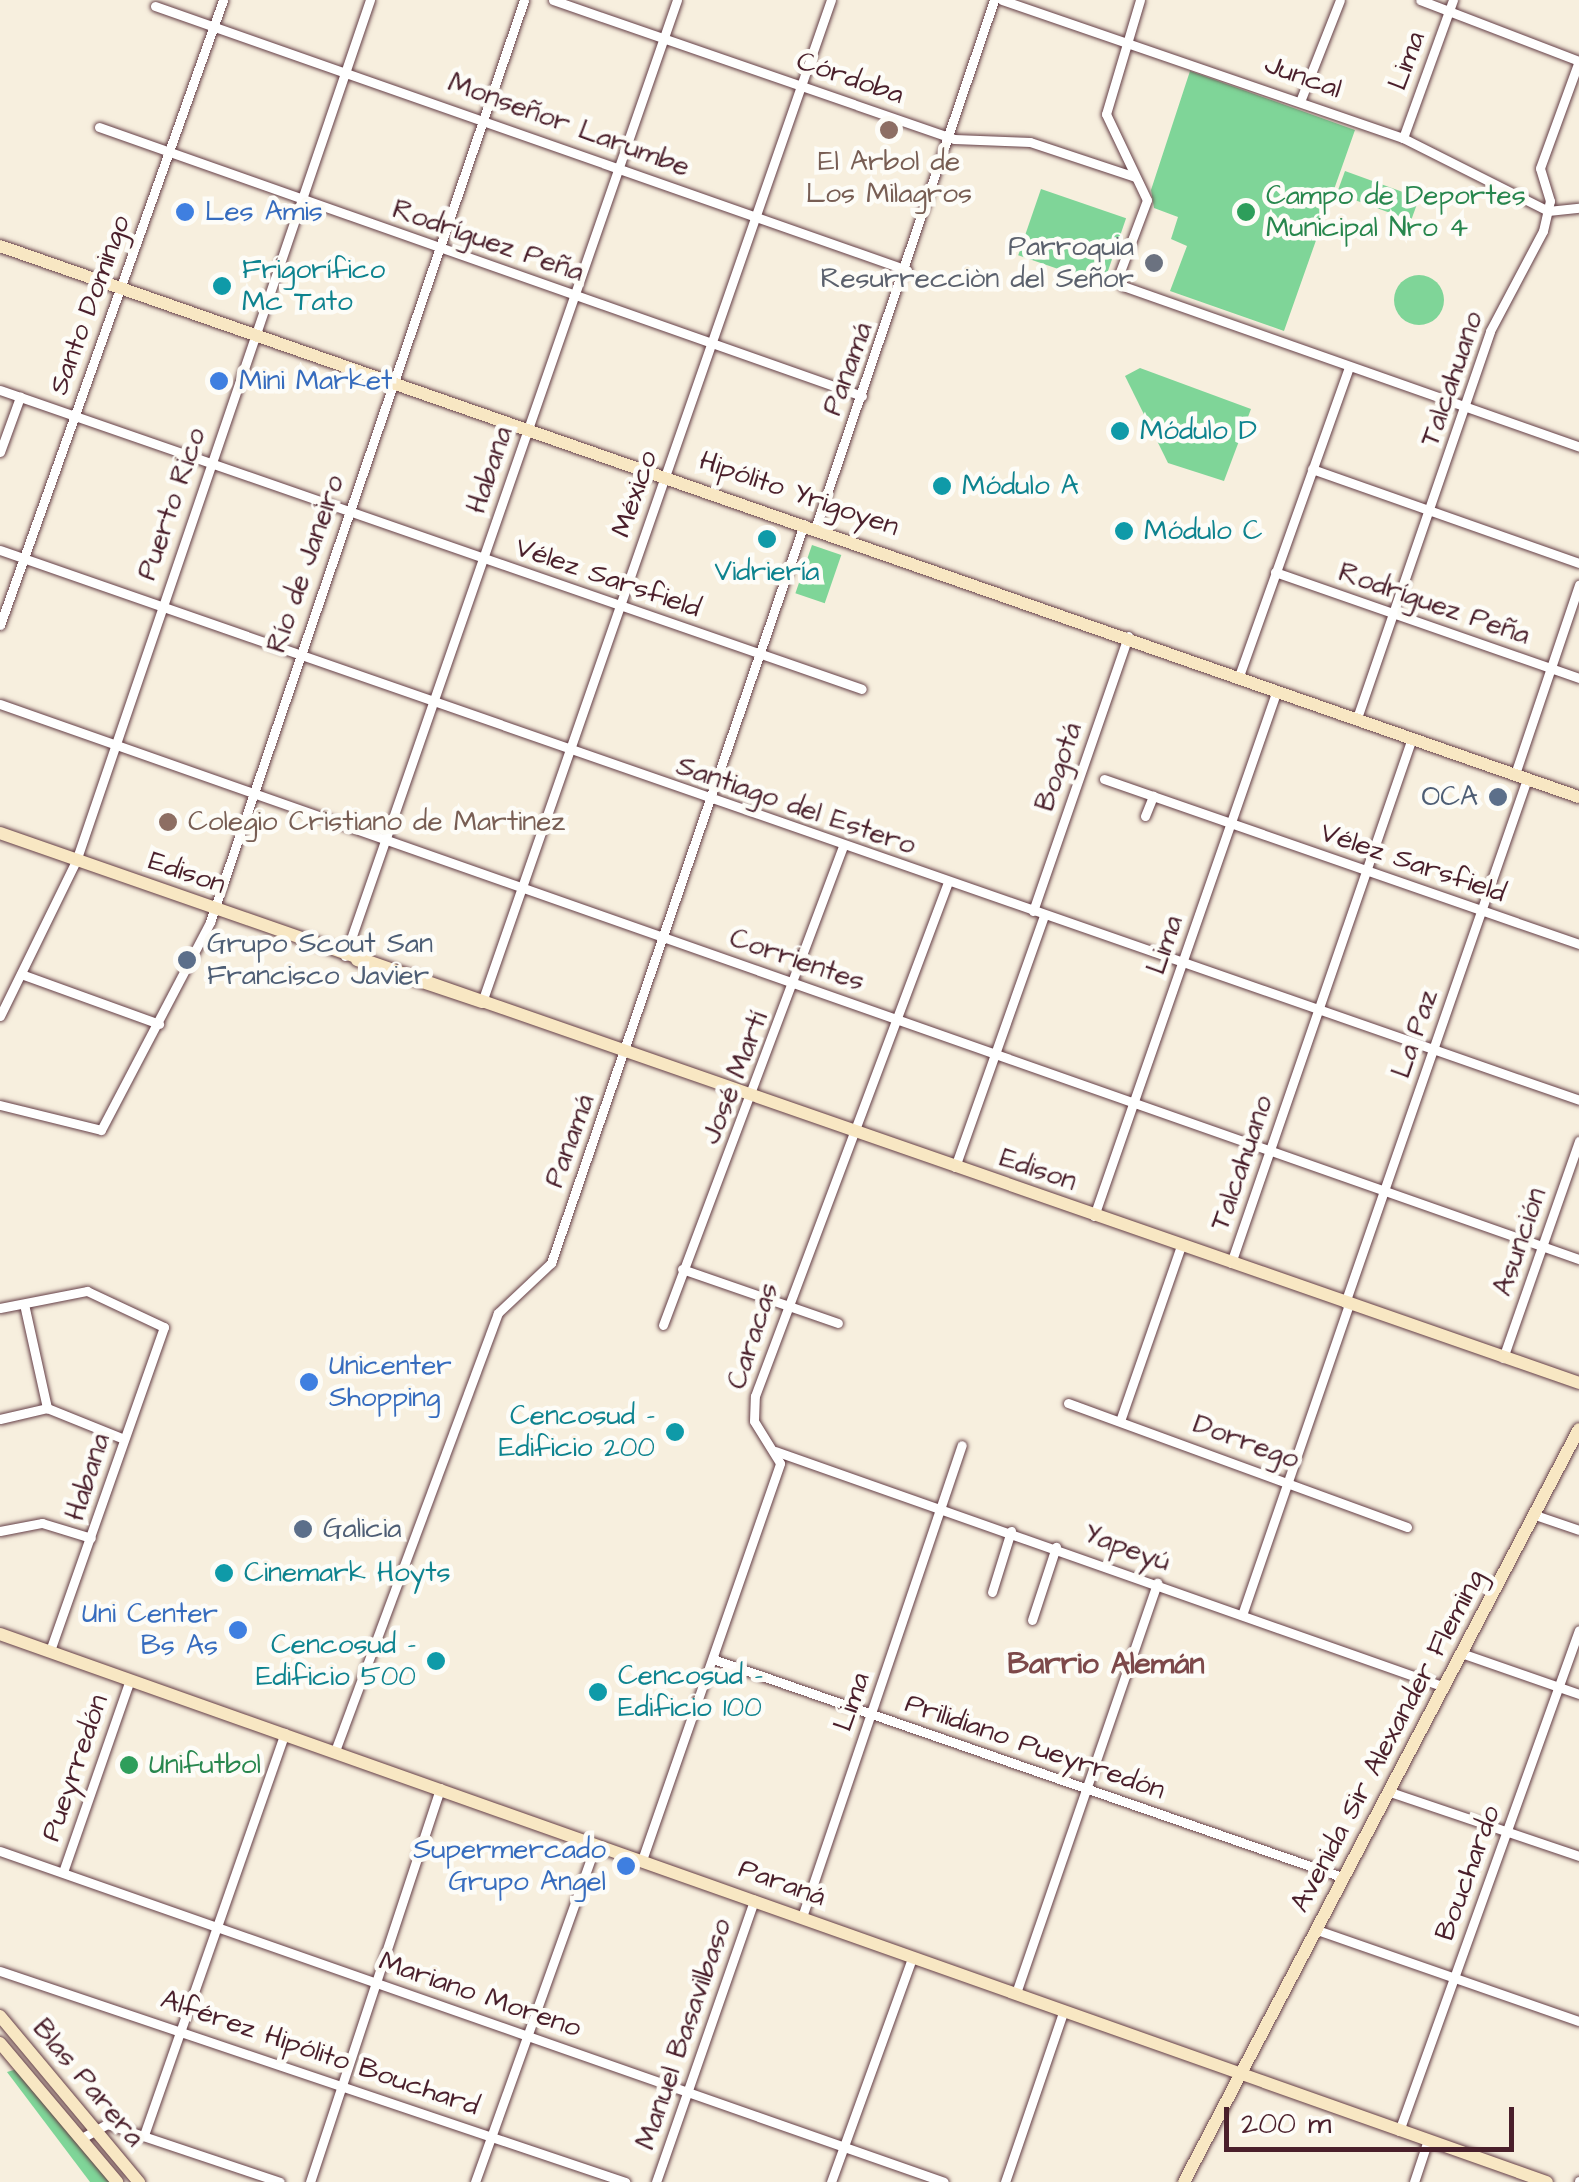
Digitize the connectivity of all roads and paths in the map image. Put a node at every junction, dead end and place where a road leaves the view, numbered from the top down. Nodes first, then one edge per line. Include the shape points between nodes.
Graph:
1 (223, 0) edge
2 (370, 0) edge
3 (524, 0) edge
4 (554, 0) edge
5 (678, 0) edge
6 (831, 0) edge
7 (994, 0) edge
8 (1002, 0) edge
9 (1140, 0) edge
10 (1340, 0) edge
11 (1420, 0) edge
12 (1453, 0) edge
13 (155, 6) dead end
14 (1449, 12) junction
15 (214, 26) junction
16 (664, 37) junction
17 (1125, 39) junction
18 (1579, 61) edge
19 (347, 70) junction
20 (802, 86) junction
21 (1300, 99) junction
22 (484, 119) junction
23 (99, 127) dead end
24 (1403, 138) junction
25 (954, 139) junction
26 (170, 153) junction
27 (615, 166) junction
28 (1134, 177) junction
29 (303, 200) junction
30 (1579, 208) edge
31 (1548, 212) junction
32 (757, 216) junction
33 (0, 246) edge
34 (440, 248) junction
35 (907, 270) junction
36 (119, 287) junction
37 (572, 294) junction
38 (256, 334) junction
39 (713, 344) junction
40 (1350, 366) junction
41 (392, 381) junction
42 (0, 390) edge
43 (862, 396) junction
44 (20, 397) junction
45 (1464, 407) junction
46 (74, 416) junction
47 (529, 428) junction
48 (1579, 446) edge
49 (0, 452) edge
50 (210, 463) junction
51 (1312, 469) junction
52 (666, 474) junction
53 (348, 511) junction
54 (1431, 511) junction
55 (810, 524) junction
56 (0, 550) edge
57 (24, 558) junction
58 (483, 558) junction
59 (1579, 563) edge
60 (1275, 572) junction
61 (1579, 585) edge
62 (620, 605) junction
63 (160, 606) junction
64 (1393, 614) junction
65 (0, 625) edge
66 (1128, 636) junction
67 (758, 653) junction
68 (298, 655) junction
69 (1552, 668) junction
70 (1239, 676) junction
71 (1579, 678) edge
72 (862, 689) dead end
73 (1277, 690) junction
74 (433, 702) junction
75 (0, 704) edge
76 (1357, 718) junction
77 (1412, 738) junction
78 (112, 744) junction
79 (570, 750) junction
80 (1521, 777) junction
81 (1104, 779) dead end
82 (251, 792) junction
83 (1152, 796) junction
84 (1579, 797) edge
85 (708, 799) junction
86 (1145, 816) dead end
87 (1232, 823) junction
88 (0, 832) edge
89 (385, 839) junction
90 (843, 846) junction
91 (76, 860) junction
92 (1368, 871) junction
93 (948, 882) junction
94 (522, 887) junction
95 (214, 908) junction
96 (1481, 910) junction
97 (1038, 913) junction
98 (661, 936) junction
99 (1579, 944) edge
100 (351, 958) junction
101 (1182, 963) junction
102 (21, 974) junction
103 (796, 984) junction
104 (482, 1002) junction
105 (1319, 1010) junction
106 (0, 1016) edge
107 (900, 1020) junction
108 (159, 1024) junction
109 (1433, 1049) junction
110 (624, 1051) junction
111 (995, 1054) junction
112 (754, 1097) junction
113 (1579, 1100) edge
114 (1134, 1102) junction
115 (0, 1104) edge
116 (856, 1132) junction
117 (1579, 1141) edge
118 (1270, 1150) junction
119 (956, 1167) junction
120 (1384, 1190) junction
121 (1094, 1216) junction
122 (1181, 1246) junction
123 (1542, 1246) junction
124 (1579, 1259) edge
125 (1231, 1263) junction
126 (682, 1269) junction
127 (24, 1304) junction
128 (1347, 1304) junction
129 (784, 1306) junction
130 (0, 1308) edge
131 (838, 1323) dead end
132 (663, 1325) dead end
133 (1503, 1358) junction
134 (1579, 1382) edge
135 (1068, 1403) dead end
136 (47, 1408) junction
137 (0, 1419) edge
138 (1120, 1422) junction
139 (1579, 1429) edge
140 (124, 1438) junction
141 (962, 1445) dead end
142 (775, 1450) junction
143 (1291, 1482) junction
144 (941, 1508) junction
145 (1535, 1515) junction
146 (1406, 1527) dead end
147 (1579, 1530) edge
148 (0, 1531) edge
149 (1012, 1531) junction
150 (91, 1538) junction
151 (1056, 1547) junction
152 (1157, 1583) junction
153 (992, 1592) dead end
154 (1242, 1615) junction
155 (1032, 1620) dead end
156 (1579, 1630) edge
157 (0, 1634) edge
158 (50, 1651) junction
159 (1461, 1652) junction
160 (712, 1659) junction
161 (130, 1680) junction
162 (1442, 1686) junction
163 (1559, 1686) junction
164 (1579, 1694) edge
165 (872, 1714) junction
166 (285, 1734) junction
167 (335, 1751) junction
168 (440, 1788) junction
169 (1086, 1788) junction
170 (1386, 1791) junction
171 (1507, 1830) junction
172 (596, 1844) junction
173 (0, 1851) edge
174 (1579, 1856) edge
175 (642, 1860) junction
176 (63, 1872) junction
177 (1342, 1877) junction
178 (754, 1900) junction
179 (802, 1917) junction
180 (218, 1926) junction
181 (1317, 1930) junction
182 (913, 1956) junction
183 (0, 1972) edge
184 (1454, 1978) junction
185 (376, 1982) junction
186 (1016, 1992) junction
187 (1064, 2010) junction
188 (0, 2016) edge
189 (1579, 2020) edge
190 (181, 2029) junction
191 (529, 2036) junction
192 (0, 2044) edge
193 (1240, 2075) junction
194 (343, 2084) junction
195 (688, 2092) junction
196 (91, 2126) junction
197 (1399, 2131) junction
198 (144, 2135) junction
199 (492, 2136) junction
200 (80, 2139) junction
201 (1428, 2140) junction
202 (844, 2147) junction
203 (117, 2182) edge
204 (139, 2182) edge
205 (280, 2182) edge
206 (310, 2182) edge
207 (475, 2182) edge
208 (625, 2182) edge
209 (656, 2182) edge
210 (831, 2182) edge
211 (944, 2182) edge
212 (1004, 2182) edge
213 (1184, 2182) edge
214 (1414, 2182) edge
215 (1547, 2182) edge

1 - 15 street, Santo Domingo
2 - 19 street, Puerto Rico
3 - 22 street, Río de Janeiro
4 - 16 street, Córdoba
5 - 16 street, Habana
6 - 20 street, México
7 - 25 street, Panamá
8 - 17 street, Juncal
9 - 17 street
10 - 21 street
11 - 14 street
12 - 14 street, Lima
13 - 15 street, Monseñor Larumbe
14 - 18 street
14 - 24 street, Lima
15 - 19 street, Monseñor Larumbe
15 - 26 street, Santo Domingo
16 - 20 street, Córdoba
16 - 27 street, Habana
17 - 21 street, Juncal
17 - 28 street via 1106,114
18 - 31 street via 1540,168
19 - 22 street, Monseñor Larumbe
19 - 29 street, Puerto Rico
20 - 25 street, Córdoba
20 - 32 street, México
21 - 24 street, Juncal
22 - 27 street, Monseñor Larumbe
22 - 34 street, Río de Janeiro
23 - 26 street, Rodríguez Peña
24 - 31 street, Juncal
25 - 28 street, Córdoba via 1030,142
25 - 35 street, Panamá
26 - 29 street, Rodríguez Peña
26 - 36 street, Santo Domingo
27 - 32 street, Monseñor Larumbe
27 - 37 street, Habana
28 - 40 street via 1146,200 1118,277 1123,286
29 - 34 street, Rodríguez Peña
29 - 38 street, Puerto Rico
30 - 31 street
31 - 45 street, Talcahuano
32 - 35 street, Monseñor Larumbe
32 - 39 street, México
33 - 36 street, Hipólito Yrigoyen
34 - 37 street, Rodríguez Peña
34 - 41 street, Río de Janeiro
35 - 43 street, Panamá
36 - 38 street, Hipólito Yrigoyen
36 - 46 street, Santo Domingo
37 - 39 street, Rodríguez Peña
37 - 47 street, Habana
38 - 41 street, Hipólito Yrigoyen
38 - 50 street, Puerto Rico
39 - 43 street, Rodríguez Peña
39 - 52 street, México
40 - 45 street
40 - 51 street
41 - 47 street, Hipólito Yrigoyen
41 - 53 street, Río de Janeiro
42 - 44 street, Vélez Sarsfield
43 - 55 street, Panamá
44 - 46 street, Vélez Sarsfield
44 - 49 street
45 - 48 street
45 - 54 street, Talcahuano
46 - 50 street, Vélez Sarsfield
46 - 57 street, Santo Domingo
47 - 52 street, Hipólito Yrigoyen
47 - 58 street, Habana
50 - 53 street, Vélez Sarsfield
50 - 63 street, Puerto Rico
51 - 54 street
51 - 60 street
52 - 55 street, Hipólito Yrigoyen
52 - 62 street, México
53 - 58 street, Vélez Sarsfield
53 - 68 street, Río de Janeiro
54 - 59 street
54 - 64 street, Talcahuano
55 - 66 street, Hipólito Yrigoyen
55 - 67 street, Panamá
56 - 57 street, Santiago del Estero
57 - 63 street, Santiago del Estero
57 - 65 street, Santo Domingo
58 - 62 street, Vélez Sarsfield
58 - 74 street, Habana
60 - 64 street, Rodríguez Peña
60 - 70 street
61 - 69 street, La Paz
62 - 67 street, Vélez Sarsfield
62 - 79 street, México
63 - 68 street, Santiago del Estero
63 - 78 street, Puerto Rico
64 - 69 street, Rodríguez Peña
64 - 76 street, Talcahuano
66 - 70 street, Hipólito Yrigoyen
66 - 97 street, Bogotá
67 - 72 street, Vélez Sarsfield
67 - 85 street, Panamá
68 - 74 street, Santiago del Estero
68 - 82 street, Río de Janeiro
69 - 71 street, Rodríguez Peña
69 - 80 street, La Paz
70 - 73 street, Hipólito Yrigoyen
73 - 76 street, Hipólito Yrigoyen
73 - 87 street, Lima
74 - 79 street, Santiago del Estero
74 - 89 street, Habana
75 - 78 street, Corrientes
76 - 77 street, Hipólito Yrigoyen
77 - 80 street, Hipólito Yrigoyen
77 - 92 street, Talcahuano
78 - 82 street, Corrientes
78 - 91 street, Puerto Rico
79 - 85 street, Santiago del Estero
79 - 94 street, México
80 - 84 street, Hipólito Yrigoyen
80 - 96 street, La Paz
81 - 83 street, Vélez Sarsfield
82 - 89 street, Corrientes
82 - 95 street, Río de Janeiro
83 - 86 street
83 - 87 street, Vélez Sarsfield
85 - 90 street, Santiago del Estero
85 - 98 street, Panamá
87 - 92 street, Vélez Sarsfield
87 - 101 street, Lima
88 - 91 street, Edison
89 - 94 street, Corrientes
89 - 100 street, Habana
90 - 93 street, Santiago del Estero
90 - 103 street, José Martí
91 - 95 street, Edison
91 - 102 street, Puerto Rico
92 - 96 street, Vélez Sarsfield
92 - 105 street, Talcahuano
93 - 97 street, Santiago del Estero
93 - 107 street, Caracas
94 - 98 street, Corrientes
94 - 104 street, México
95 - 100 street, Edison
95 - 108 street, Río de Janeiro
96 - 99 street, Vélez Sarsfield
96 - 109 street, La Paz
97 - 101 street, Santiago del Estero
97 - 111 street, Bogotá
98 - 103 street, Corrientes
98 - 110 street, Panamá
100 - 104 street, Edison
101 - 105 street, Santiago del Estero
101 - 114 street, Lima
102 - 106 street, Puerto Rico
102 - 108 street
103 - 107 street, Corrientes
103 - 112 street, José Martí
104 - 110 street, Edison
105 - 109 street, Santiago del Estero
105 - 118 street, Talcahuano
107 - 111 street, Corrientes
107 - 116 street, Caracas
108 - 115 street, Río de Janeiro via 101,1130
109 - 113 street, Santiago del Estero
109 - 120 street, La Paz
110 - 112 street, Edison
110 - 167 street, Panamá via 551,1263 498,1313
111 - 114 street, Corrientes
111 - 119 street, Bogotá
112 - 116 street, Edison
112 - 126 street, José Martí
114 - 118 street, Corrientes
114 - 121 street, Lima
116 - 119 street, Edison
116 - 129 street, Caracas
117 - 123 street, Asunción
118 - 120 street, Corrientes
118 - 125 street, Talcahuano
119 - 121 street, Edison
120 - 123 street, Corrientes
120 - 128 street, La Paz
121 - 122 street, Edison
122 - 125 street, Edison
122 - 138 street, Talcahuano
123 - 124 street, Corrientes
123 - 133 street, Asunción
125 - 128 street, Edison
126 - 129 street
126 - 132 street, José Martí
127 - 130 street
127 - 136 street
127 - 140 street, Habana via 87,1291 158,1318 162,1338
128 - 133 street, Edison
128 - 143 street, La Paz
129 - 131 street
129 - 142 street, Caracas via 752,1413
133 - 134 street, Edison
135 - 138 street, Dorrego
136 - 137 street
136 - 140 street
138 - 143 street, Dorrego
139 - 145 street, Avenida Sir Alexander Fleming
140 - 150 street, Habana
141 - 144 street, Lima
142 - 144 street, Yapeyú
142 - 160 street via 780,1463
143 - 146 street, Dorrego
143 - 154 street, La Paz
144 - 149 street, Yapeyú
144 - 165 street, Lima
145 - 147 street
145 - 159 street, Avenida Sir Alexander Fleming
148 - 150 street via 42,1523
149 - 151 street, Yapeyú
149 - 153 street
150 - 158 street, Habana
151 - 152 street, Yapeyú
151 - 155 street
152 - 154 street, Yapeyú
152 - 169 street
154 - 162 street, Yapeyú
156 - 163 street, Bouchardo
157 - 158 street, Paraná
158 - 161 street, Paraná
159 - 162 street, Avenida Sir Alexander Fleming
159 - 163 street
160 - 165 street, Prilidiano Pueyrredón
160 - 175 street
161 - 166 street, Paraná
161 - 176 street, Pueyrredón
162 - 170 street, Avenida Sir Alexander Fleming
163 - 164 street
163 - 171 street, Bouchardo
165 - 169 street, Prilidiano Pueyrredón
165 - 179 street, Lima
166 - 167 street, Paraná
166 - 180 street
167 - 168 street, Paraná
168 - 172 street, Paraná
168 - 185 street
169 - 177 street, Prilidiano Pueyrredón
169 - 186 street
170 - 171 street
170 - 177 street, Avenida Sir Alexander Fleming
171 - 174 street
171 - 184 street, Bouchardo
172 - 175 street, Paraná
172 - 191 street
173 - 176 street, Mariano Moreno
175 - 178 street, Paraná
176 - 180 street, Mariano Moreno
177 - 181 street, Avenida Sir Alexander Fleming
178 - 179 street, Paraná
178 - 195 street, Manuel Basavilbaso
179 - 182 street, Paraná
180 - 185 street, Mariano Moreno
180 - 190 street
181 - 184 street
181 - 193 street, Avenida Sir Alexander Fleming
182 - 186 street, Paraná
182 - 202 street
183 - 190 street, Alférez Hipólito Bouchard
184 - 189 street
184 - 197 street, Bouchardo
185 - 191 street, Mariano Moreno
185 - 194 street
186 - 187 street, Paraná
187 - 193 street, Paraná
187 - 212 street
188 - 196 street, Blas Parera
190 - 194 street, Alférez Hipólito Bouchard
190 - 198 street
191 - 195 street, Mariano Moreno
191 - 199 street
192 - 200 street, Blas Parera
193 - 197 street, Paraná
193 - 213 street, Avenida Sir Alexander Fleming
194 - 199 street, Alférez Hipólito Bouchard
194 - 206 street
195 - 202 street, Mariano Moreno
195 - 209 street, Manuel Basavilbaso
196 - 198 street
196 - 200 street
196 - 204 street, Blas Parera
197 - 201 street, Paraná
198 - 205 street
199 - 207 street
199 - 208 street, Alférez Hipólito Bouchard
200 - 203 street, Blas Parera
201 - 214 street
201 - 215 street, Paraná
202 - 210 street
202 - 211 street, Mariano Moreno

